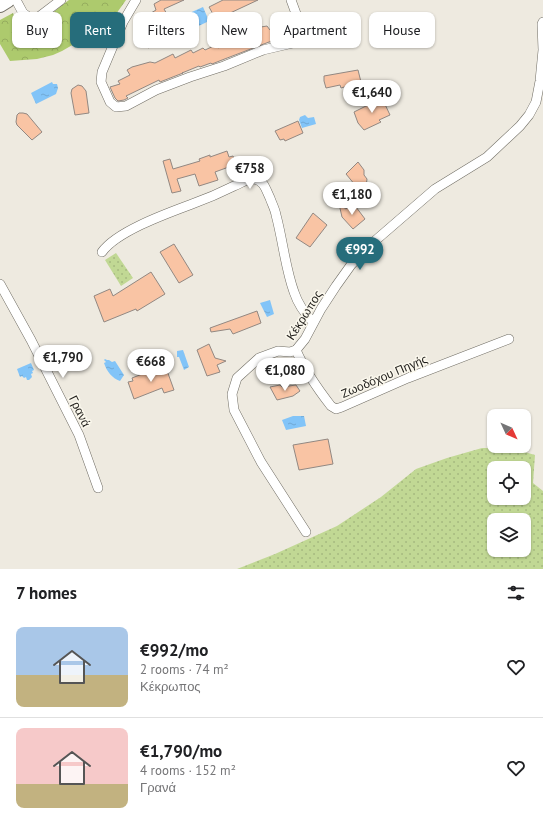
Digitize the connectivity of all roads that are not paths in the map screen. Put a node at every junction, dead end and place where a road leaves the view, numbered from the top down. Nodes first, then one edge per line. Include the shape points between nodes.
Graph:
1 (8, 0) edge
2 (16, 0) edge
3 (61, 0) edge
4 (136, 0) edge
5 (291, 0) edge
6 (0, 4) edge
7 (295, 12) edge
8 (543, 22) edge
9 (270, 48) edge
10 (102, 252) dead end
11 (0, 284) edge
12 (314, 322) junction
13 (509, 339) dead end
14 (296, 350) junction
15 (98, 488) dead end
16 (306, 532) dead end

1 - 6 main road
2 - 3 street via 24,13 36,19
4 - 9 street via 123,22 102,72 101,82 110,102 116,107 126,106 156,90
5 - 7 street
8 - 12 street, Κέκρωπος via 540,81 536,102 529,115 487,157 435,189 369,246 351,265
10 - 12 street via 112,242 137,227 244,181 252,178 259,180 264,185 276,214 294,292 301,308
11 - 15 street, Γρανά via 79,435
12 - 14 street, Κέκρωπος
13 - 14 street, Ζωοδόχου Πηγής via 336,408 331,406 305,370
14 - 16 street, Κέκρωπος via 278,351 259,358 237,378 232,394 234,410 261,462

